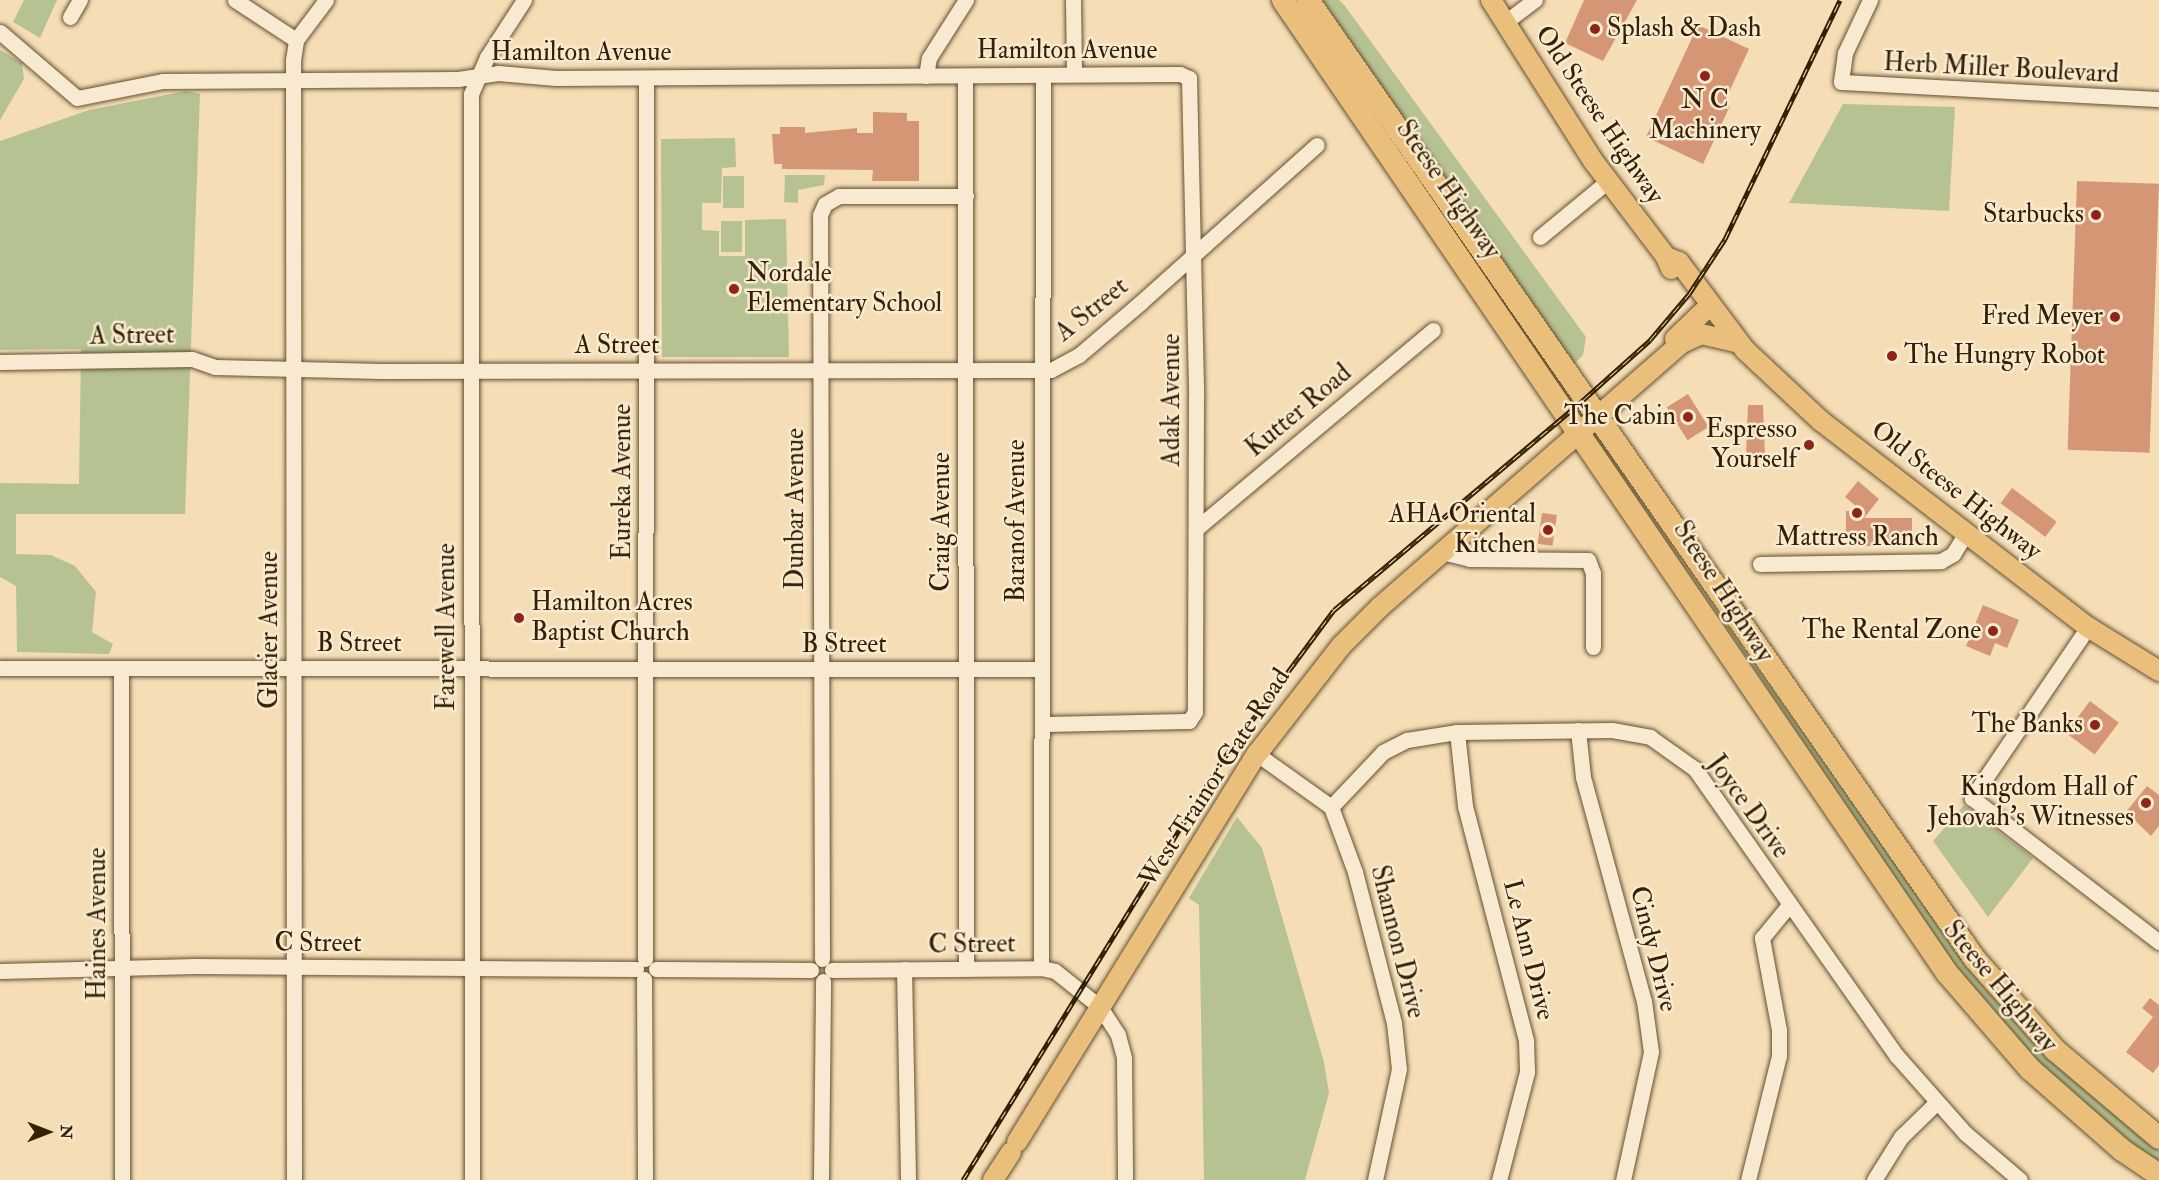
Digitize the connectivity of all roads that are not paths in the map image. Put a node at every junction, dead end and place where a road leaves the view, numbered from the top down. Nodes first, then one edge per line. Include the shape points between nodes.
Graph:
1 (80, 0) edge
2 (235, 0) edge
3 (326, 0) edge
4 (524, 0) edge
5 (966, 0) edge
6 (1073, 0) edge
7 (1283, 0) edge
8 (1308, 0) edge
9 (1491, 0) edge
10 (1535, 0) edge
11 (1870, 0) edge
12 (70, 17) dead end
13 (1504, 23) junction
14 (0, 32) edge
15 (296, 40) junction
16 (1074, 74) junction
17 (1043, 75) junction
18 (478, 76) junction
19 (926, 76) junction
20 (964, 76) junction
21 (646, 78) junction
22 (1189, 78) joint
23 (293, 81) junction
24 (2159, 99) edge
25 (1317, 145) dead end
26 (1608, 181) junction
27 (966, 196) junction
28 (1540, 237) dead end
29 (1194, 254) junction
30 (1666, 257) junction
31 (1703, 312) junction
32 (1432, 330) dead end
33 (1734, 335) junction
34 (0, 362) edge
35 (1656, 365) junction
36 (294, 369) junction
37 (471, 369) junction
38 (820, 369) junction
39 (648, 371) junction
40 (966, 371) junction
41 (1041, 371) junction
42 (1588, 424) junction
43 (1197, 528) junction
44 (1967, 532) junction
45 (1442, 552) junction
46 (1760, 564) dead end
47 (2088, 627) junction
48 (1593, 647) dead end
49 (0, 668) edge
50 (121, 668) junction
51 (294, 668) junction
52 (471, 668) junction
53 (966, 668) junction
54 (818, 669) junction
55 (1041, 669) junction
56 (646, 670) junction
57 (2159, 671) edge
58 (1042, 724) junction
59 (1578, 730) junction
60 (1457, 732) junction
61 (1257, 754) junction
62 (1331, 807) junction
63 (1789, 905) junction
64 (2159, 942) edge
65 (293, 968) junction
66 (1041, 968) junction
67 (122, 969) junction
68 (645, 969) junction
69 (904, 969) junction
70 (966, 969) junction
71 (471, 970) junction
72 (826, 970) junction
73 (0, 971) edge
74 (1100, 1007) junction
75 (1937, 1102) junction
76 (2159, 1138) edge
77 (2159, 1175) edge
78 (122, 1180) edge
79 (294, 1180) edge
80 (472, 1180) edge
81 (645, 1180) edge
82 (821, 1180) edge
83 (908, 1180) edge
84 (993, 1180) edge
85 (1125, 1180) edge
86 (1375, 1180) edge
87 (1499, 1180) edge
88 (1623, 1180) edge
89 (1748, 1180) edge
90 (1874, 1180) edge
91 (2020, 1180) edge

1 - 12 street
2 - 15 street
3 - 15 street
4 - 18 street, Farewell Avenue
5 - 19 street via 929,58
6 - 16 street
7 - 42 highway, Steese Highway
8 - 42 highway, Steese Highway
9 - 13 main road, Old Steese Highway
10 - 13 street
11 - 24 street, Herb Miller Boulevard via 1845,53 1841,82
13 - 26 main road, Old Steese Highway
14 - 23 street, Hamilton Avenue via 77,98 163,81
15 - 23 street, Glacier Avenue
16 - 17 street, Hamilton Avenue
16 - 22 street, Hamilton Avenue
17 - 20 street, Hamilton Avenue
17 - 41 street, Baranof Avenue
18 - 21 street, Hamilton Avenue
18 - 23 street, Hamilton Avenue
18 - 37 street, Farewell Avenue via 471,94
19 - 20 street, Hamilton Avenue
19 - 21 street, Hamilton Avenue
20 - 27 street, Craig Avenue
21 - 39 street, Eureka Avenue
22 - 29 street, Adak Avenue
23 - 36 street, Glacier Avenue
25 - 29 street, A Street
26 - 28 street
26 - 30 main road, Old Steese Highway
27 - 38 street, Dunbar Avenue via 839,196 825,204 820,215
27 - 40 street, Craig Avenue
29 - 41 street, A Street via 1078,355
29 - 43 street, Adak Avenue
30 - 31 main road, Old Steese Highway via 1671,271
30 - 33 main road, Old Steese Highway via 1679,262
31 - 33 main road
31 - 35 main road, West Trainor Gate Road via 1662,352
32 - 43 street, Kutter Road
33 - 35 main road, West Trainor Gate Road via 1701,334
33 - 44 main road, Old Steese Highway via 1821,421
34 - 36 street, A Street via 192,360 215,367
35 - 42 main road, West Trainor Gate Road
36 - 37 street, A Street
36 - 51 street, Glacier Avenue
37 - 39 street, A Street
37 - 52 street, Farewell Avenue
38 - 39 street, A Street
38 - 40 street, A Street
38 - 54 street, Dunbar Avenue
39 - 56 street, Eureka Avenue
40 - 41 street, A Street
40 - 53 street, Craig Avenue
41 - 55 street, Baranof Avenue
42 - 45 main road, West Trainor Gate Road
42 - 76 highway, Steese Highway via 1974,958 2055,1050
42 - 77 highway, Steese Highway via 1947,973 2030,1069 2113,1142
43 - 58 street, Adak Avenue via 1197,699 1189,721
44 - 46 street via 1953,554 1941,561
44 - 47 main road, Old Steese Highway
45 - 48 street via 1470,559 1588,560 1593,573
45 - 61 main road, West Trainor Gate Road via 1341,646
47 - 57 main road, Old Steese Highway
47 - 64 street via 1972,798
49 - 50 street, B Street
50 - 51 street, B Street
50 - 67 street, Haines Avenue
51 - 52 street, B Street
51 - 65 street, Glacier Avenue
52 - 56 street, B Street
52 - 71 street, Farewell Avenue
53 - 54 street, B Street
53 - 55 street, B Street
53 - 70 street, Craig Avenue
54 - 56 street, B Street
54 - 72 street, Dunbar Avenue
55 - 58 street, Baranof Avenue
56 - 68 street, Eureka Avenue
58 - 66 street, Baranof Avenue
59 - 60 street, Joyce Drive
59 - 63 street, Joyce Drive via 1634,733 1670,748 1695,769
59 - 88 street, Cindy Drive via 1583,777 1644,1001 1651,1052
60 - 62 street, Joyce Drive via 1407,740 1388,749
60 - 87 street, Le Ann Drive via 1465,806 1526,1041 1527,1072
61 - 62 street
61 - 74 main road, West Trainor Gate Road
62 - 86 street, Shannon Drive via 1355,872 1397,1049 1393,1105
63 - 75 street, Joyce Drive via 1896,1055
63 - 89 street via 1762,938 1779,1030 1779,1056
65 - 67 street, C Street
65 - 71 street, C Street
65 - 79 street, Glacier Avenue
66 - 70 street, C Street
66 - 74 street, C Street via 1055,971
67 - 73 street, C Street
67 - 78 street, Haines Avenue
68 - 71 street, C Street
68 - 72 street, C Street
68 - 81 street, Eureka Avenue
69 - 70 street, C Street
69 - 72 street, C Street
69 - 83 street
71 - 80 street, Farewell Avenue
72 - 82 street, Dunbar Avenue
74 - 84 main road, West Trainor Gate Road
74 - 85 street via 1118,1035 1124,1058
75 - 90 street via 1901,1137
75 - 91 street, Joyce Drive

